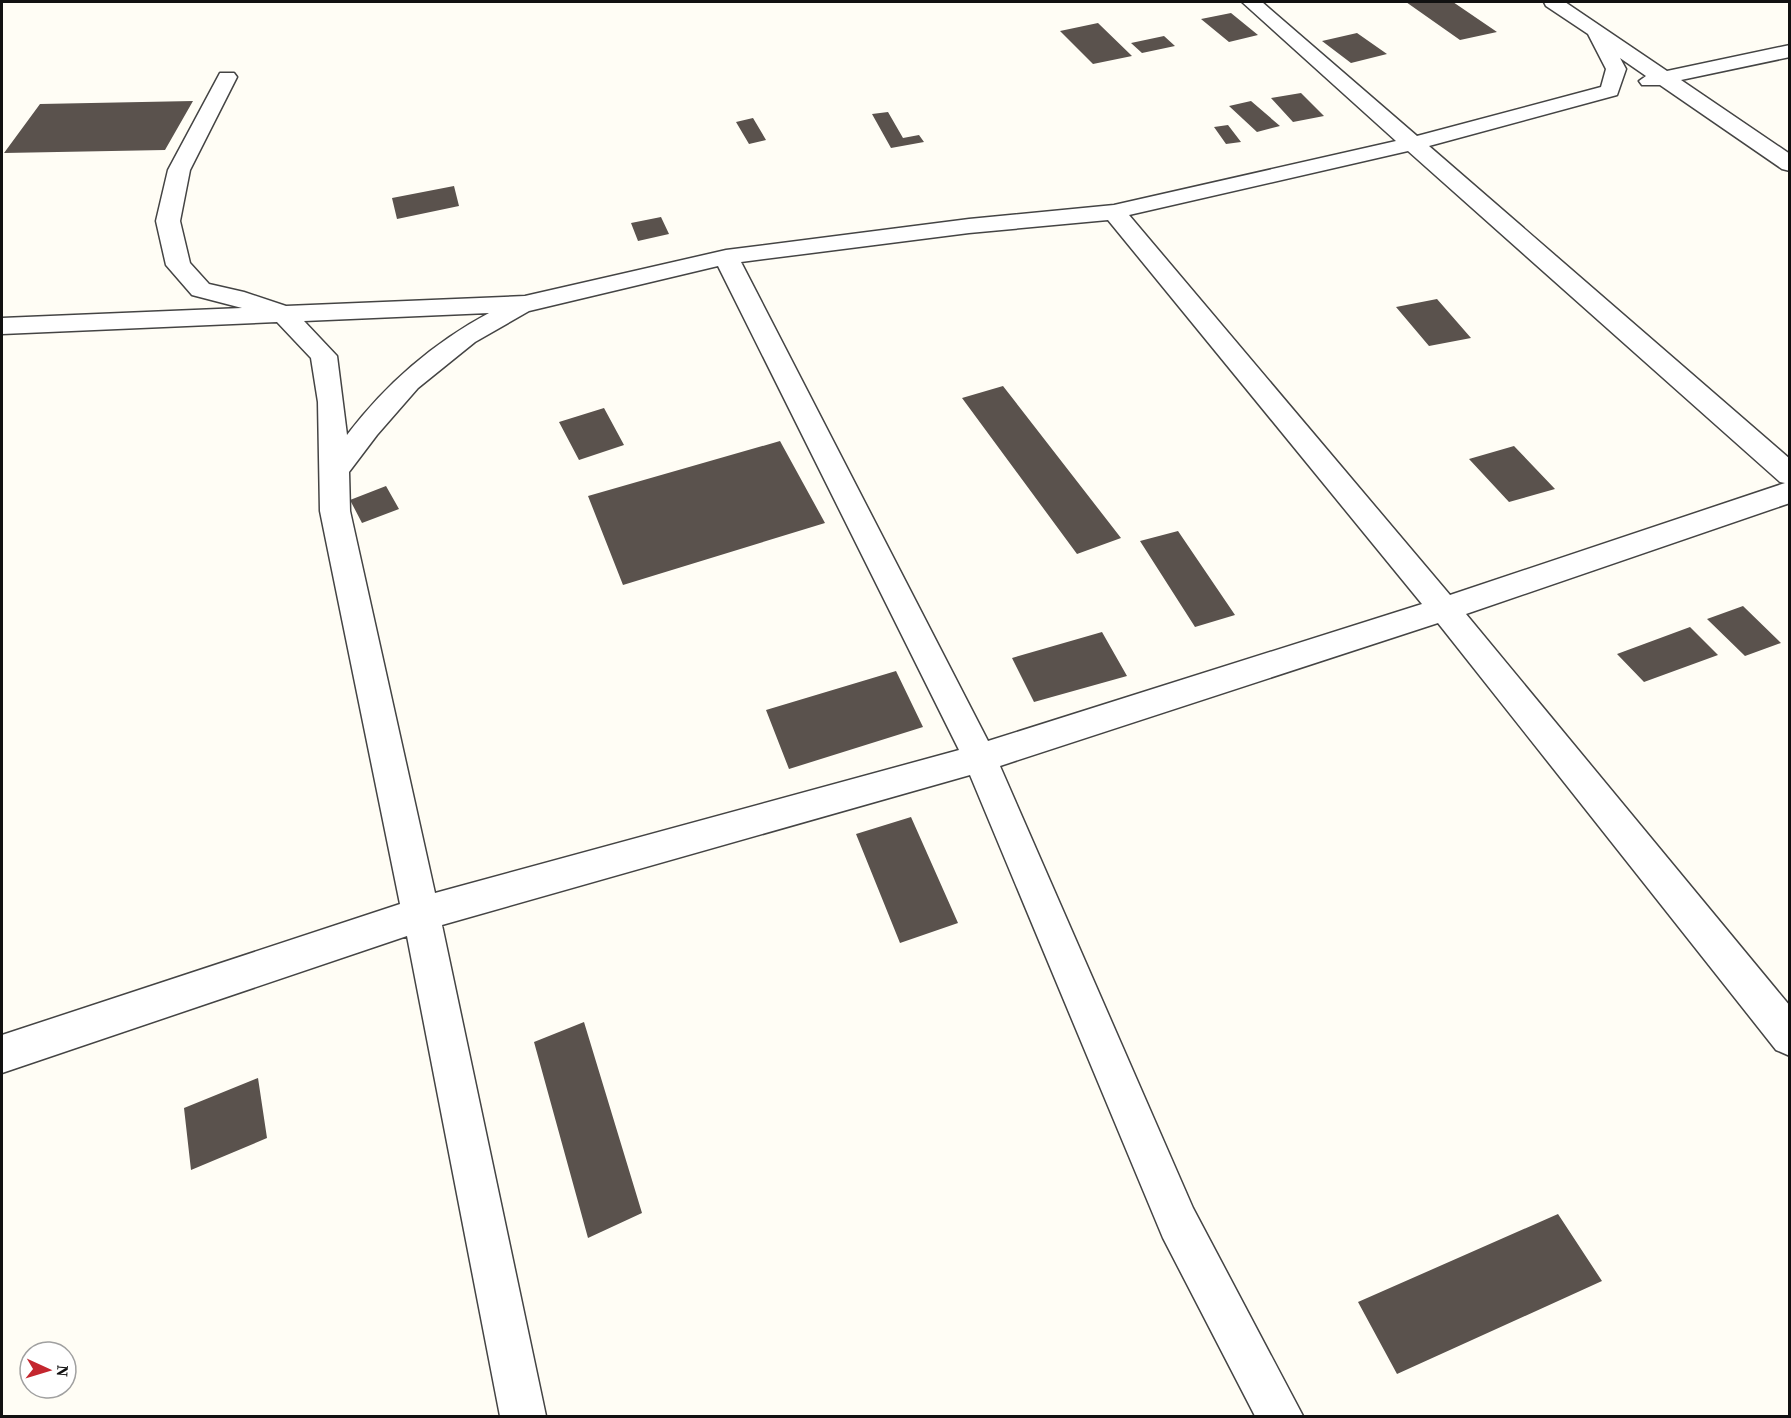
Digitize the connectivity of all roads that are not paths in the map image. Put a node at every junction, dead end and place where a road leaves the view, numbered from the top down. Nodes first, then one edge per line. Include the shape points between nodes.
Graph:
1 (1251, 2) edge
2 (1553, 2) edge
3 (1596, 32) junction
4 (1790, 51) edge
5 (227, 77) dead end
6 (1662, 77) junction
7 (1610, 91) junction
8 (1412, 144) junction
9 (1790, 164) edge
10 (1114, 212) junction
11 (726, 257) junction
12 (525, 304) junction
13 (283, 314) junction
14 (2, 326) edge
15 (335, 471) junction
16 (1790, 475) edge
17 (1790, 492) edge
18 (1444, 609) junction
19 (980, 758) junction
20 (421, 914) junction
21 (1790, 1037) edge
22 (2, 1054) edge
23 (523, 1416) edge
24 (1280, 1416) edge

1 - 8 street
2 - 3 street
3 - 6 street
3 - 7 street via 1616,69
4 - 6 street
5 - 13 street via 179,170 168,221 178,265 201,290
6 - 7 street
6 - 9 street
7 - 8 street
8 - 10 street
8 - 16 street
10 - 11 street
10 - 18 street
11 - 12 street
11 - 19 street
12 - 13 street
12 - 15 street via 466,336 409,382
13 - 14 street
13 - 15 street via 324,356
15 - 20 street via 334,511
17 - 18 street
18 - 19 street
18 - 21 street
19 - 20 street
19 - 24 street via 1178,1223
20 - 22 street
20 - 23 street

